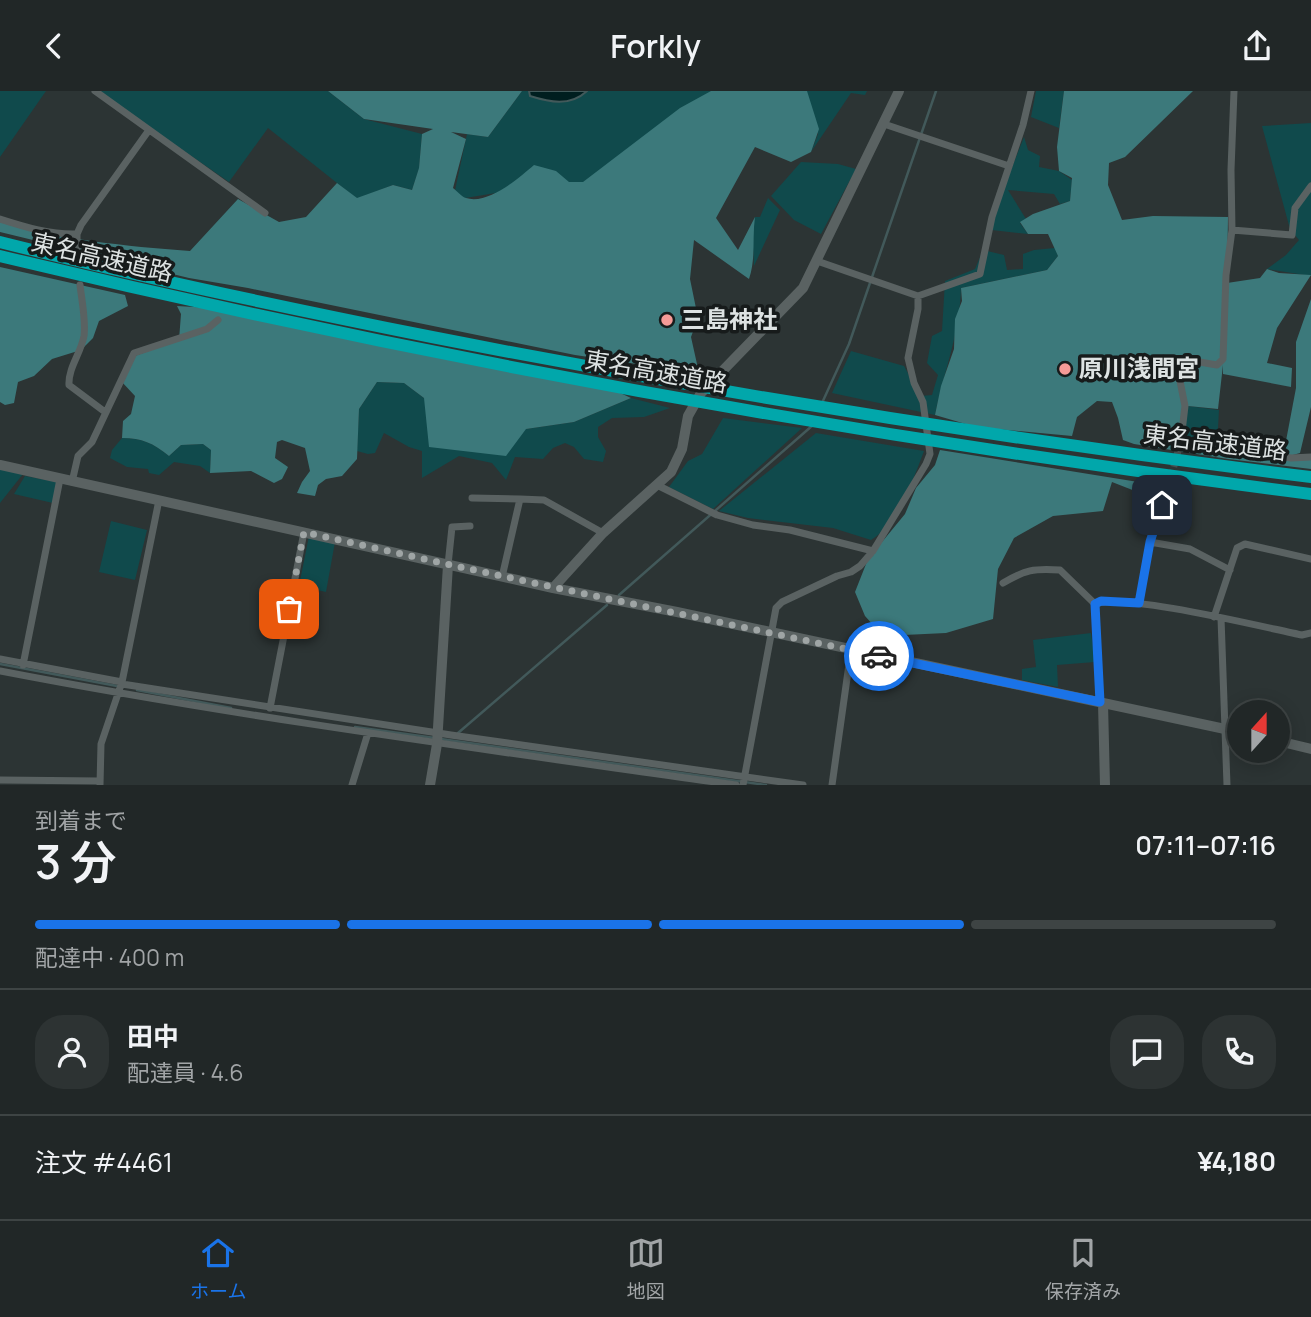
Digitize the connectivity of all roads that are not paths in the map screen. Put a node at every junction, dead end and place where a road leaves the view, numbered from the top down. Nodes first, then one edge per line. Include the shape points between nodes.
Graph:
1 (94, 91) edge
2 (899, 91) edge
3 (1031, 91) edge
4 (1234, 91) edge
5 (884, 124) junction
6 (149, 130) junction
7 (1009, 166) junction
8 (1311, 186) edge
9 (265, 213) dead end
10 (0, 219) edge
11 (1232, 230) junction
12 (77, 234) junction
13 (0, 242) edge
14 (77, 251) dead end
15 (0, 256) edge
16 (817, 261) junction
17 (80, 285) dead end
18 (918, 296) junction
19 (218, 320) dead end
20 (648, 385) junction
21 (105, 412) junction
22 (1311, 457) edge
23 (0, 465) edge
24 (1311, 477) edge
25 (60, 479) junction
26 (72, 482) junction
27 (657, 485) junction
28 (1168, 486) tunnel mouth
29 (1311, 494) edge
30 (472, 498) dead end
31 (520, 499) junction
32 (159, 501) junction
33 (470, 526) dead end
34 (304, 532) junction
35 (603, 533) junction
36 (1150, 542) junction
37 (873, 551) junction
38 (1311, 559) edge
39 (449, 565) junction
40 (1230, 570) junction
41 (502, 577) junction
42 (1003, 583) dead end
43 (553, 588) junction
44 (1139, 603) junction
45 (1095, 604) junction
46 (1217, 617) junction
47 (771, 633) junction
48 (1311, 633) edge
49 (851, 650) junction
50 (0, 659) edge
51 (23, 665) junction
52 (0, 671) edge
53 (122, 683) junction
54 (119, 694) junction
55 (1101, 702) junction
56 (270, 708) junction
57 (1226, 729) junction
58 (368, 733) junction
59 (438, 738) junction
60 (1290, 744) edge
61 (1311, 749) edge
62 (0, 780) edge
63 (742, 782) edge
64 (100, 783) edge
65 (352, 785) edge
66 (430, 785) edge
67 (803, 785) edge
68 (832, 785) edge
69 (1105, 785) edge
70 (1227, 785) edge

1 - 6 street
2 - 5 street
3 - 7 street
4 - 11 street
5 - 7 street
5 - 16 street
6 - 9 street
6 - 12 street
7 - 18 street via 980,274
8 - 11 street via 1295,208 1293,235
10 - 12 street via 63,235
11 - 22 street via 1223,359 1217,365 1188,360 1180,364 1185,406 1181,440 1291,458
12 - 14 street
13 - 20 highway, 東名高速道路
15 - 20 highway, 東名高速道路 via 256,315
16 - 18 street
16 - 27 street via 803,288 701,393 688,416 679,459
17 - 21 street via 84,337 69,385
18 - 37 street via 908,358 923,402 930,454
19 - 21 street via 207,329 134,353
20 - 24 highway, 東名高速道路
20 - 29 highway, 東名高速道路 via 955,445
21 - 26 street via 92,442 78,457
23 - 25 street
25 - 26 street
25 - 51 street
26 - 32 street
27 - 35 street
27 - 37 street via 713,513
28 - 36 street
30 - 31 street
31 - 35 street via 544,500
31 - 41 street
32 - 34 street
32 - 53 street
33 - 39 street via 452,527
34 - 39 street
34 - 56 street
35 - 43 street
36 - 40 street via 1190,549
36 - 44 street
37 - 47 street via 851,572 782,602 776,608
38 - 40 street via 1245,544 1237,548
39 - 41 street
39 - 59 street
40 - 46 street
41 - 43 street
42 - 45 street via 1022,571 1060,570
43 - 47 street
44 - 45 street
44 - 46 street
45 - 55 street
46 - 48 street
46 - 57 street
47 - 49 street
47 - 63 street
49 - 55 street
49 - 68 street
50 - 51 street
51 - 53 street
52 - 54 street
53 - 54 street
53 - 56 street
54 - 58 street
54 - 64 street via 101,744
55 - 57 street
55 - 69 street
56 - 59 street
57 - 70 street
58 - 59 street
58 - 65 street
59 - 63 street
59 - 63 street via 460,736
59 - 66 street
60 - 61 street
62 - 64 street
63 - 67 street

